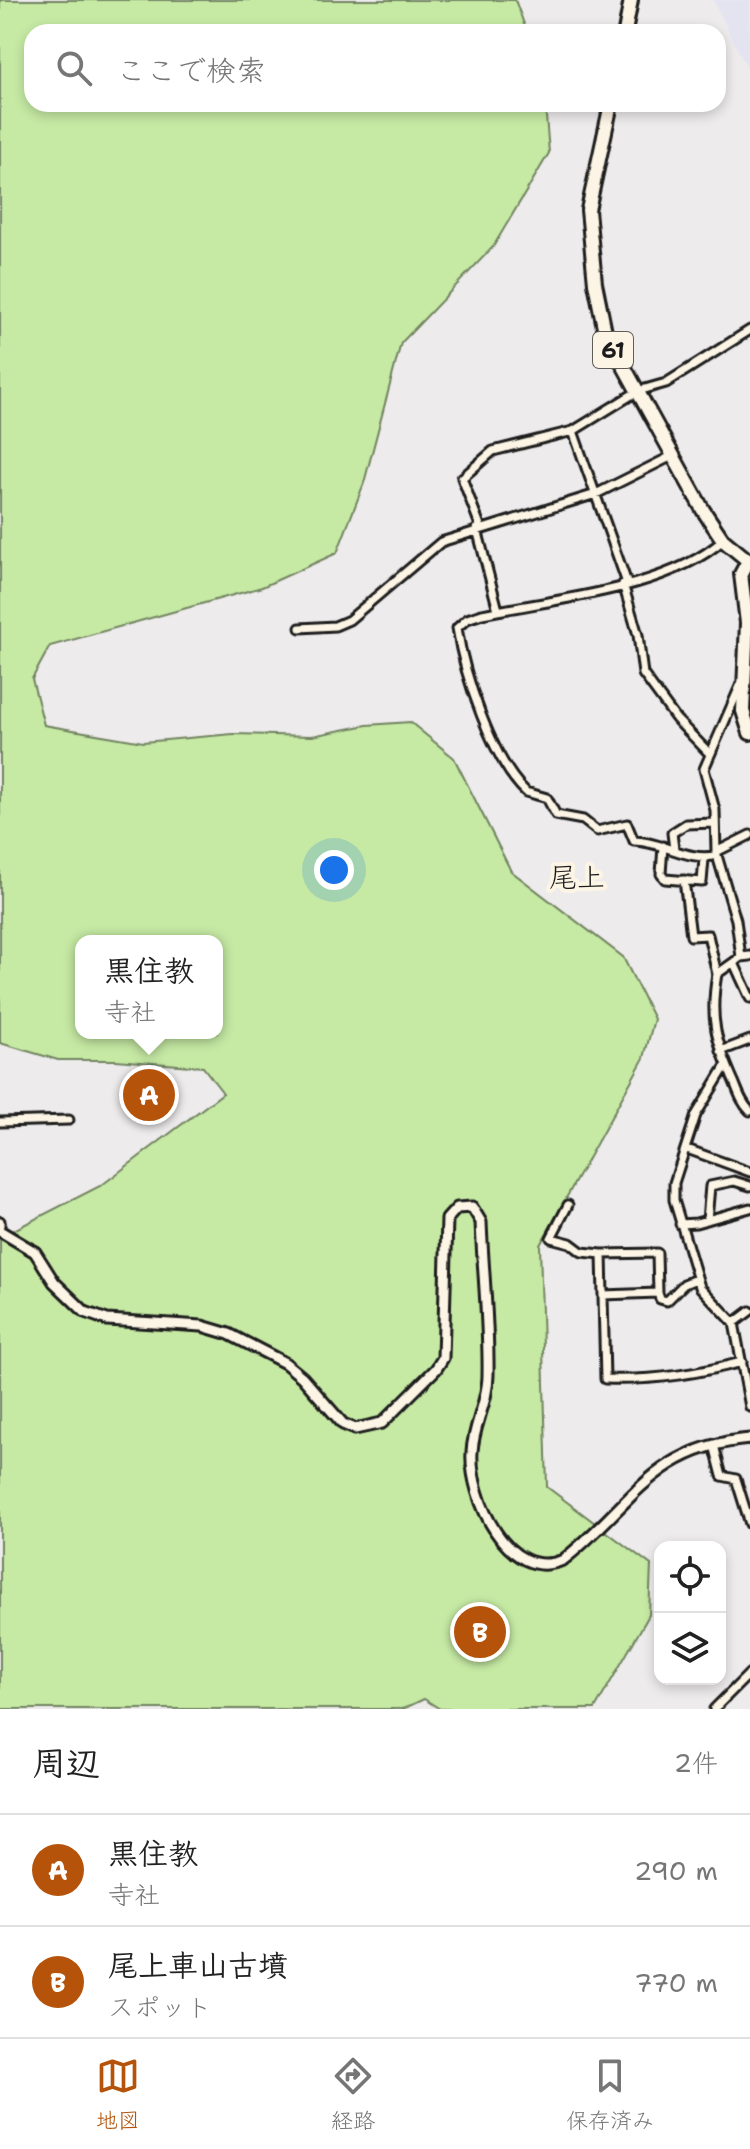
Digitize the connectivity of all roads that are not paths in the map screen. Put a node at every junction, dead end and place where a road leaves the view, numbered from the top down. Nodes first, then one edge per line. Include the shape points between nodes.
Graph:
1 (631, 0) edge
2 (626, 24) edge
3 (609, 112) edge
4 (750, 330) edge
5 (638, 391) junction
6 (573, 431) junction
7 (672, 456) junction
8 (596, 494) junction
9 (479, 528) junction
10 (723, 540) junction
11 (749, 562) edge
12 (625, 583) junction
13 (498, 610) junction
14 (300, 628) dead end
15 (743, 681) junction
16 (750, 733) edge
17 (710, 754) junction
18 (715, 823) junction
19 (750, 835) edge
20 (663, 846) junction
21 (674, 849) junction
22 (716, 853) junction
23 (704, 859) junction
24 (684, 880) junction
25 (746, 957) edge
26 (734, 963) junction
27 (717, 974) junction
28 (750, 998) edge
29 (750, 1040) edge
30 (721, 1051) junction
31 (725, 1067) junction
32 (750, 1111) edge
33 (69, 1120) dead end
34 (0, 1122) edge
35 (687, 1149) junction
36 (750, 1172) edge
37 (750, 1186) edge
38 (568, 1205) dead end
39 (750, 1208) edge
40 (707, 1220) junction
41 (680, 1224) junction
42 (0, 1231) edge
43 (602, 1254) junction
44 (696, 1279) junction
45 (658, 1293) junction
46 (603, 1295) junction
47 (750, 1311) edge
48 (734, 1323) junction
49 (742, 1362) junction
50 (750, 1407) edge
51 (750, 1439) edge
52 (714, 1445) junction
53 (750, 1524) edge
54 (750, 1673) edge
55 (714, 1709) edge

1 - 2 main road
3 - 5 main road, 61 via 588,222 605,332
4 - 5 street via 658,387
5 - 6 street
5 - 7 main road, 61
6 - 8 street
6 - 9 street via 505,446 465,473 462,478
7 - 8 street
7 - 10 main road, 61
8 - 9 street
8 - 12 street
9 - 13 street
9 - 14 street via 441,542 349,620
10 - 11 main road, 61
10 - 12 street via 693,561
11 - 15 main road, 61 via 741,574 747,623
12 - 13 street
12 - 17 street via 643,674
13 - 20 street via 471,617 457,628 489,733 521,787 547,798 561,817 583,820 600,832 627,824 634,841
15 - 16 main road, 61 via 743,711
15 - 17 street
17 - 18 street via 705,779
18 - 21 street via 686,824 672,833
18 - 22 street
19 - 22 street
20 - 21 street
20 - 24 street via 662,877
21 - 23 street
22 - 23 street
22 - 25 street
23 - 24 street via 702,882
24 - 27 street via 691,936 708,935
25 - 26 street
26 - 27 street
26 - 28 street
27 - 30 street via 712,1027
29 - 30 street
30 - 31 street
31 - 32 street
31 - 35 street via 696,1115
33 - 34 street
35 - 36 street
35 - 41 street via 674,1183
37 - 40 street via 721,1181 710,1186
38 - 43 street via 551,1238 582,1252
39 - 40 street
40 - 41 street
41 - 44 street
42 - 52 street via 35,1252 54,1282 85,1312 107,1320 202,1326 229,1334 285,1363 343,1424 355,1429 382,1423 443,1358 447,1219 457,1208 472,1207 481,1222 488,1380 473,1437 472,1470 496,1530 507,1547 529,1563 552,1565 563,1560 655,1473
43 - 45 street via 657,1253
43 - 46 street
44 - 45 street via 667,1301
44 - 48 street
45 - 46 street
46 - 49 street via 605,1379 700,1373
47 - 48 street
48 - 49 street
49 - 50 street
51 - 52 street
52 - 53 street via 722,1476 736,1479
54 - 55 street

